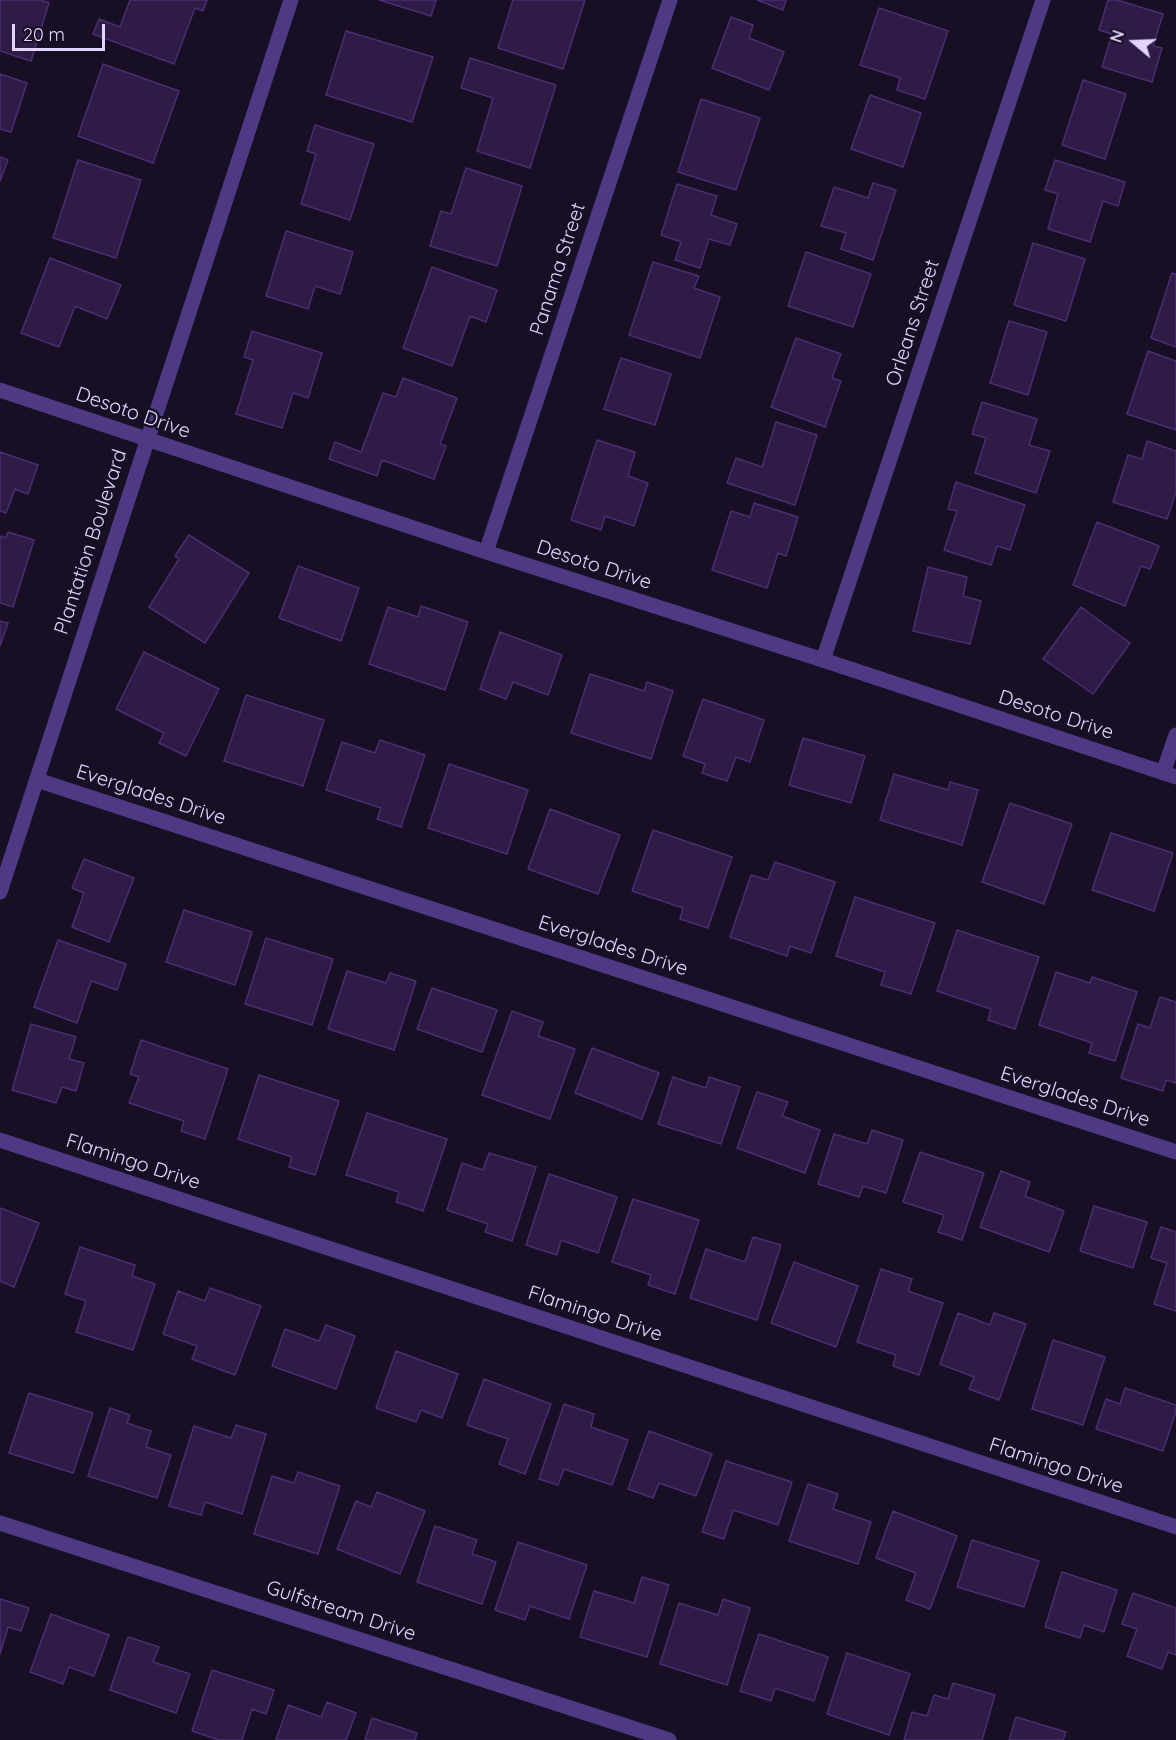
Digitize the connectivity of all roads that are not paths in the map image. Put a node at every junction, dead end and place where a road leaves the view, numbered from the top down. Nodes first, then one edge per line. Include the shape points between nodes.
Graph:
1 (291, 0) edge
2 (670, 0) edge
3 (1043, 0) edge
4 (0, 390) edge
5 (147, 440) junction
6 (486, 552) junction
7 (824, 660) junction
8 (1176, 735) edge
9 (1170, 775) edge
10 (37, 780) junction
11 (0, 892) edge
12 (0, 1140) edge
13 (1176, 1152) edge
14 (0, 1523) edge
15 (1176, 1527) edge
16 (669, 1740) edge

1 - 5 street, Plantation Boulevard
2 - 6 street, Panama Street
3 - 7 street, Orleans Street
4 - 5 street, Desoto Drive
5 - 6 street, Desoto Drive
5 - 10 street, Plantation Boulevard
6 - 7 street, Desoto Drive
7 - 9 street, Desoto Drive
8 - 9 street
10 - 11 street, Plantation Boulevard
10 - 13 street, Everglades Drive
12 - 15 street, Flamingo Drive
14 - 16 street, Gulfstream Drive

